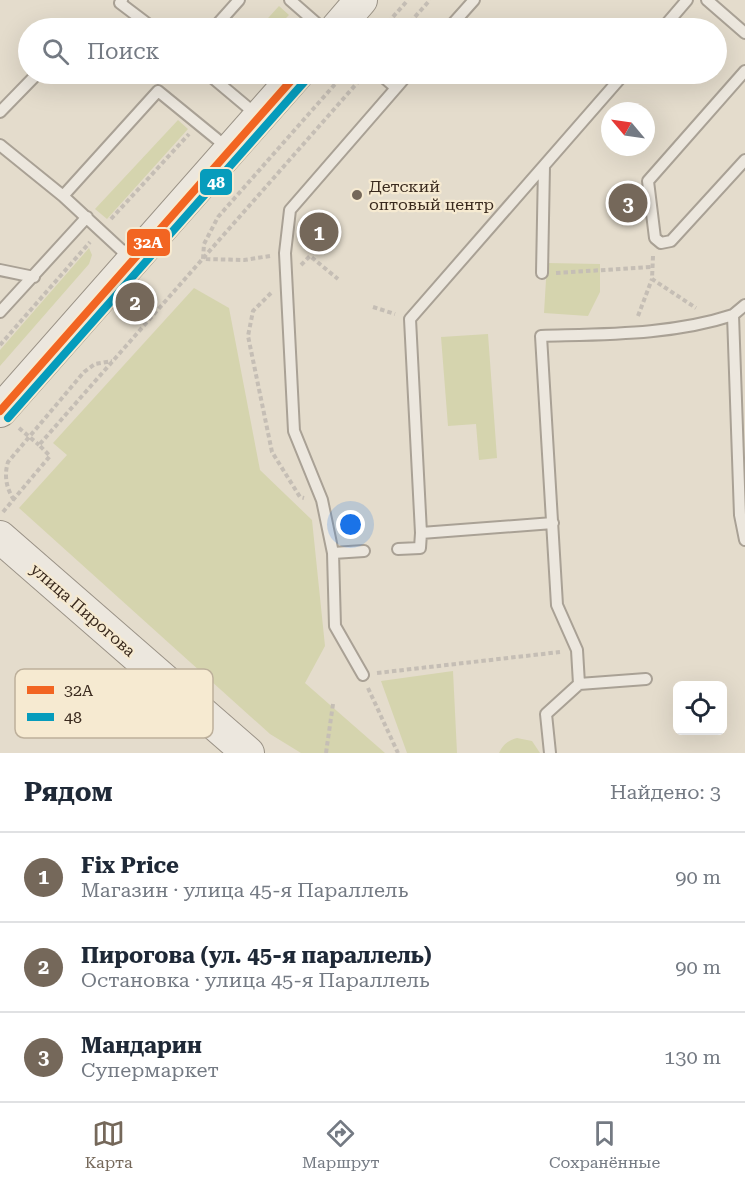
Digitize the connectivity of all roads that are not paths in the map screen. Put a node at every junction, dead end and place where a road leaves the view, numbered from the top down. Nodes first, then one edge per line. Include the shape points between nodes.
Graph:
1 (122, 0) edge
2 (239, 0) edge
3 (290, 0) edge
4 (361, 0) edge
5 (474, 0) edge
6 (687, 0) edge
7 (707, 0) edge
8 (140, 18) edge
9 (222, 18) edge
10 (311, 18) edge
11 (346, 18) edge
12 (458, 18) edge
13 (672, 18) edge
14 (745, 33) edge
15 (745, 71) edge
16 (27, 84) edge
17 (220, 84) edge
18 (288, 84) edge
19 (391, 84) edge
20 (399, 84) edge
21 (615, 84) edge
22 (396, 88) junction
23 (0, 112) edge
24 (258, 116) junction
25 (0, 145) edge
26 (229, 149) junction
27 (745, 160) edge
28 (544, 166) junction
29 (63, 196) junction
30 (87, 217) junction
31 (133, 260) junction
32 (0, 270) edge
33 (542, 273) road end
34 (34, 277) junction
35 (745, 305) edge
36 (0, 312) edge
37 (733, 315) junction
38 (0, 411) edge
39 (742, 515) edge
40 (553, 522) junction
41 (421, 532) junction
42 (0, 537) edge
43 (745, 540) edge
44 (398, 549) dead end
45 (364, 551) dead end
46 (333, 553) junction
47 (150, 669) edge
48 (363, 675) road end
49 (646, 679) dead end
50 (579, 684) junction
51 (213, 724) edge
52 (245, 752) edge
53 (550, 753) edge

1 - 8 lane via 120,3
2 - 9 lane
3 - 10 lane
4 - 11 main road
5 - 12 lane
6 - 13 lane
7 - 14 lane
15 - 27 lane via 648,181 655,238 662,243 671,241
16 - 23 lane
17 - 24 lane
18 - 24 main road
19 - 22 lane
20 - 22 lane
21 - 28 lane
22 - 46 lane via 290,210 285,253 294,431 322,500
24 - 26 main road
25 - 29 lane
26 - 29 lane via 158,91
26 - 31 main road
28 - 33 lane
28 - 41 lane via 410,319
29 - 30 lane
30 - 31 lane
30 - 34 lane
31 - 38 main road
32 - 34 lane
34 - 36 lane
35 - 37 lane
37 - 39 lane
37 - 40 lane via 706,324 631,333 541,336
39 - 43 lane
40 - 41 lane
40 - 50 lane via 557,605 577,650
41 - 44 lane via 420,548
42 - 47 main road, улица Пирогова
45 - 46 lane
46 - 48 lane via 335,626
49 - 50 lane
50 - 53 lane via 546,714
51 - 52 main road, улица Пирогова

